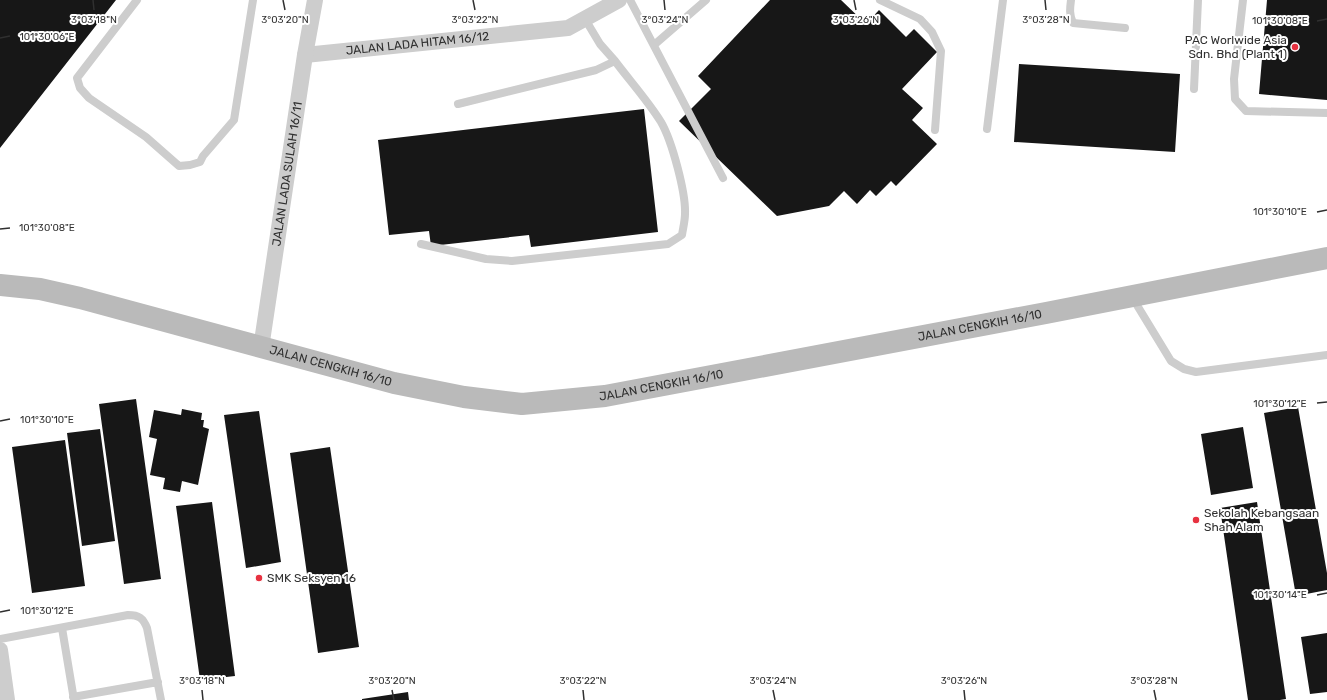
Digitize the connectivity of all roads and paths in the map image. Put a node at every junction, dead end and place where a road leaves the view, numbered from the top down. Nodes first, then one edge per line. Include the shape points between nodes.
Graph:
1 (137, 0) edge
2 (253, 0) edge
3 (315, 0) edge
4 (619, 0) edge
5 (630, 0) edge
6 (706, 0) edge
7 (880, 0) edge
8 (1003, 0) edge
9 (1071, 0) edge
10 (1198, 0) edge
11 (1243, 0) edge
12 (585, 19) junction
13 (1125, 28) dead end
14 (654, 45) junction
15 (305, 55) junction
16 (615, 61) junction
17 (1194, 88) dead end
18 (458, 104) dead end
19 (1327, 113) edge
20 (987, 129) dead end
21 (935, 130) dead end
22 (723, 178) dead end
23 (421, 244) dead end
24 (1327, 258) edge
25 (0, 285) edge
26 (1132, 296) junction
27 (261, 348) junction
28 (1327, 355) edge
29 (62, 628) junction
30 (0, 640) edge
31 (0, 650) edge
32 (158, 682) junction
33 (73, 698) edge
34 (7, 700) edge
35 (161, 700) edge

1 - 2 lane via 77,78 80,88 89,98 146,137 179,166 190,166 200,162 234,120
3 - 15 street, JALAN LADA SULAH 16/11
4 - 12 street, JALAN LADA HITAM 16/12
5 - 14 lane
6 - 14 lane
7 - 21 lane via 920,19 932,32 941,51
8 - 20 lane
9 - 13 lane via 1073,23
10 - 17 lane
11 - 19 lane via 1234,79 1235,99 1246,111
12 - 15 street, JALAN LADA HITAM 16/12 via 568,28
12 - 16 lane via 600,44
14 - 22 lane
15 - 27 street, JALAN LADA SULAH 16/11
16 - 18 lane via 596,70
16 - 23 lane via 662,124 683,192 685,213 682,235 668,244 512,261 486,259
24 - 26 street, JALAN CENGKIH 16/10
25 - 27 street, JALAN CENGKIH 16/10 via 40,289 80,298
26 - 27 street, JALAN CENGKIH 16/10 via 605,396 522,404 464,397 394,383
26 - 28 lane via 1171,361 1184,369 1196,372
29 - 30 lane
29 - 32 lane via 128,615 143,619 148,628
29 - 33 lane
31 - 34 street
32 - 33 lane
32 - 35 lane

